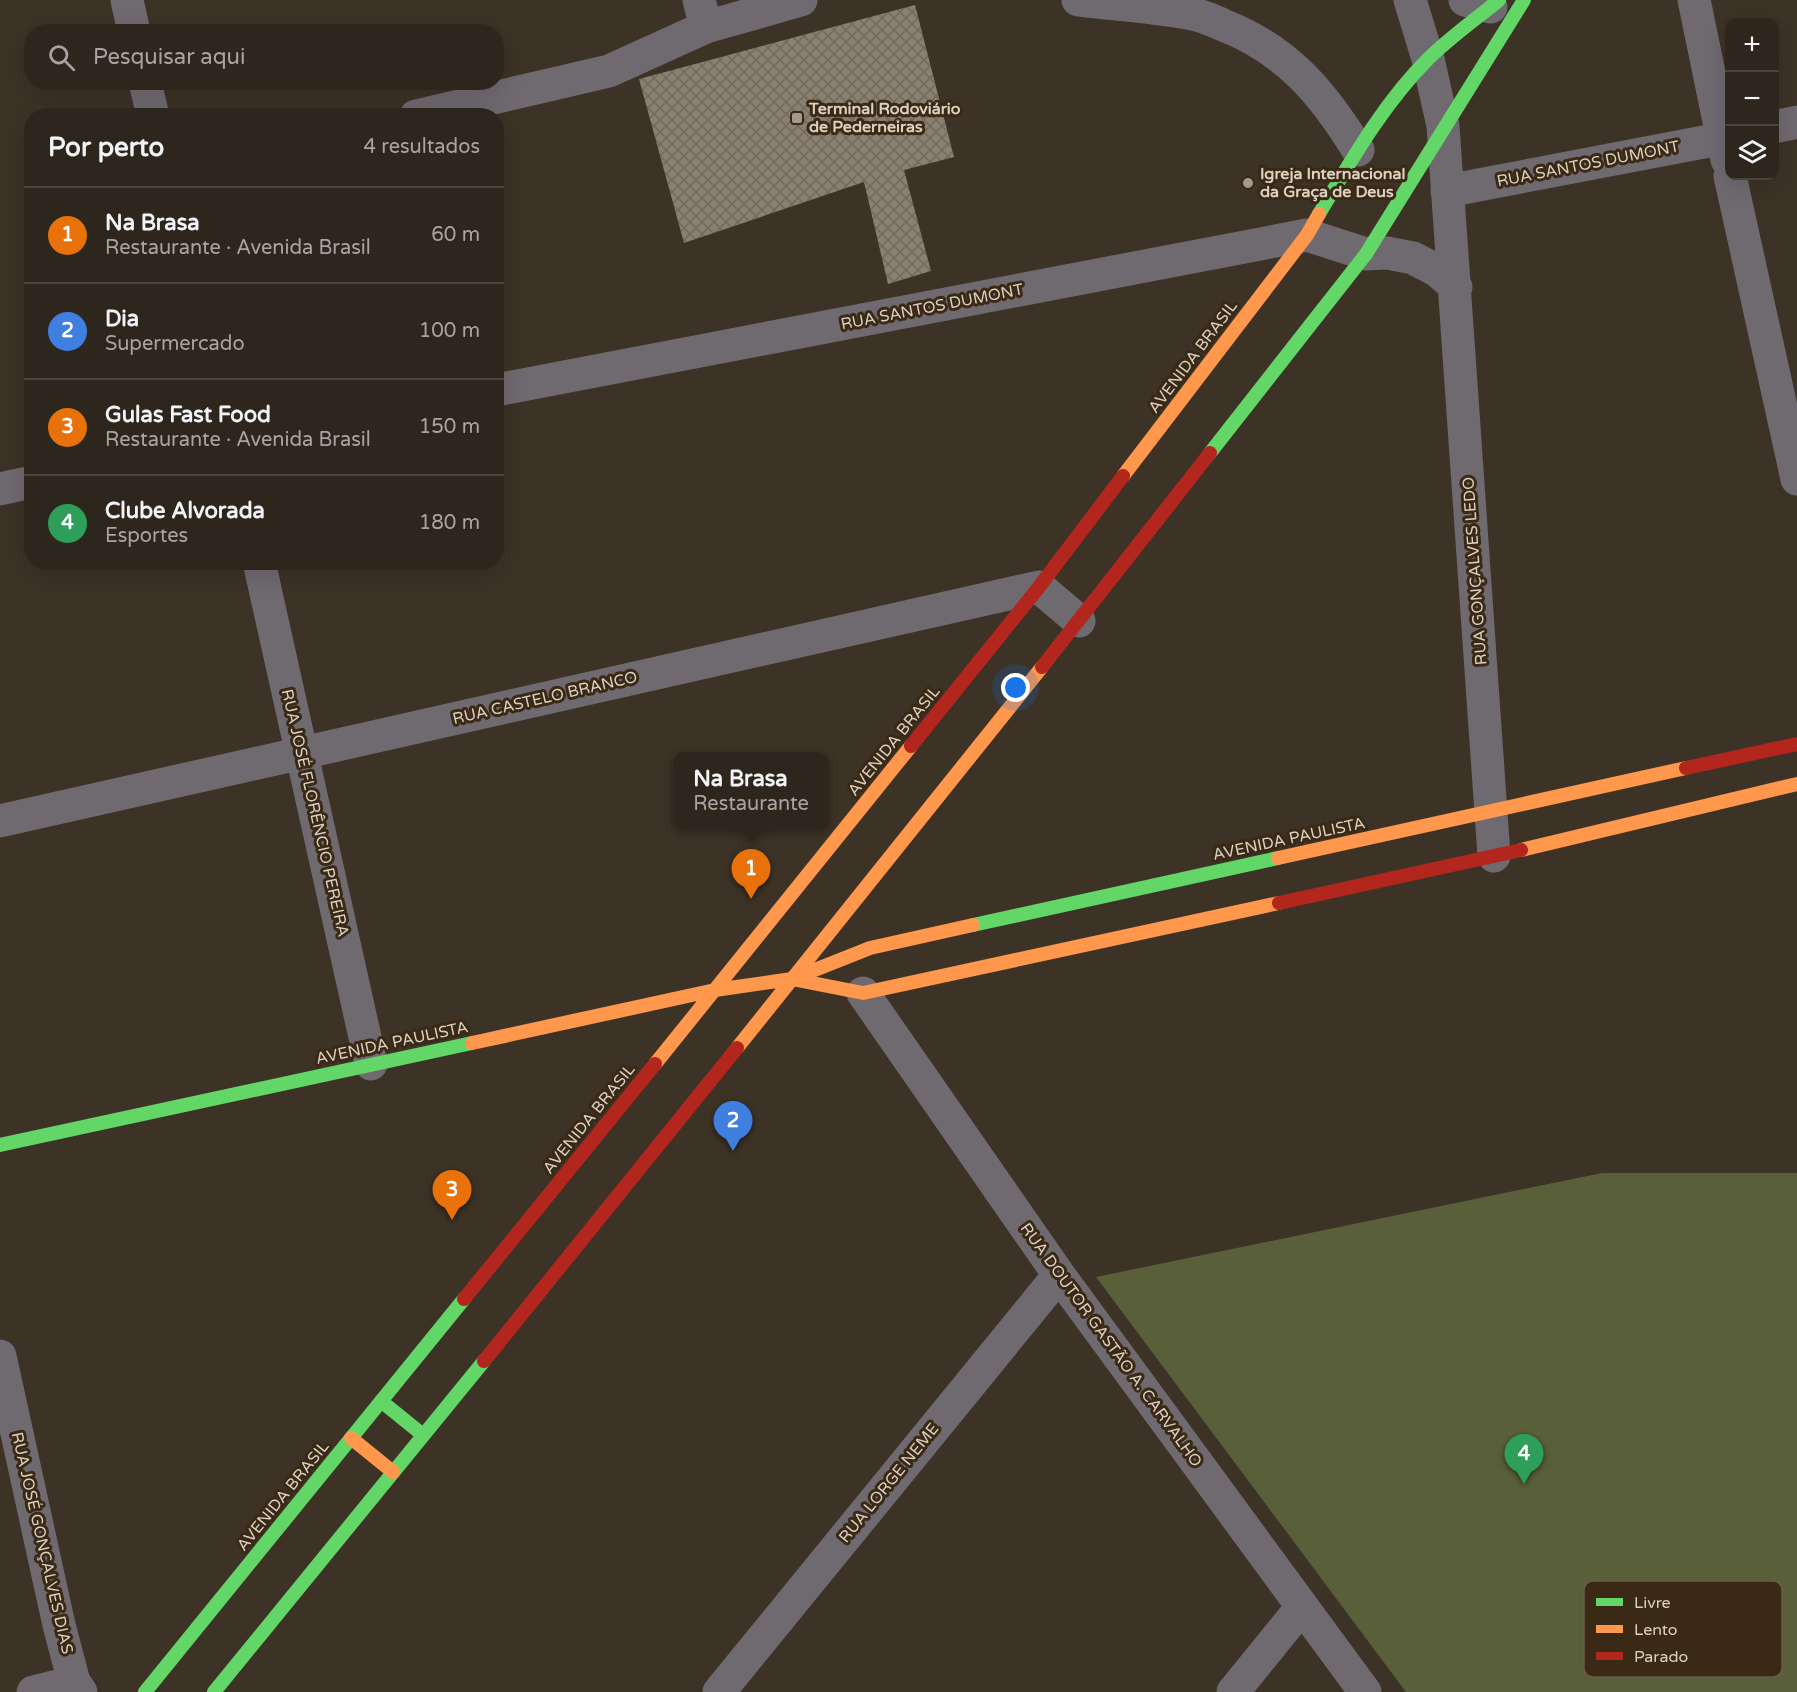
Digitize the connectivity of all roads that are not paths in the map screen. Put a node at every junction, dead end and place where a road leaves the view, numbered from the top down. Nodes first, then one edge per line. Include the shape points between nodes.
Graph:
1 (127, 0) edge
2 (801, 0) edge
3 (1078, 0) edge
4 (1410, 0) edge
5 (1524, 0) edge
6 (1694, 0) edge
7 (1485, 2) edge
8 (703, 14) edge
9 (132, 24) edge
10 (1428, 59) junction
11 (147, 90) edge
12 (151, 108) edge
13 (450, 108) edge
14 (1797, 122) edge
15 (1443, 126) junction
16 (1779, 126) edge
17 (1725, 134) edge
18 (1725, 138) edge
19 (1358, 150) junction
20 (1731, 180) edge
21 (1447, 191) junction
22 (1306, 235) junction
23 (1365, 254) junction
24 (1456, 287) junction
25 (504, 388) edge
26 (1797, 479) edge
27 (24, 484) edge
28 (0, 489) edge
29 (261, 570) edge
30 (1039, 587) junction
31 (1079, 621) junction
32 (1797, 744) edge
33 (302, 753) junction
34 (1797, 784) edge
35 (1491, 812) junction
36 (0, 821) edge
37 (1494, 856) junction
38 (792, 978) junction
39 (716, 990) junction
40 (862, 993) junction
41 (372, 1064) junction
42 (0, 1145) edge
43 (1059, 1275) junction
44 (0, 1356) edge
45 (381, 1401) junction
46 (423, 1435) junction
47 (351, 1438) junction
48 (393, 1473) junction
49 (1302, 1606) junction
50 (77, 1687) edge
51 (33, 1692) edge
52 (145, 1692) edge
53 (214, 1692) edge
54 (719, 1692) edge
55 (1233, 1692) edge
56 (1365, 1692) edge

1 - 9 street
2 - 8 street
3 - 19 street via 1198,15 1238,31 1275,53 1308,81 1336,113
4 - 10 street, RUA GONÇALVES LEDO
5 - 15 main road
6 - 17 street
7 - 10 main road, AVENIDA BRASIL
8 - 13 street via 609,71
10 - 15 street, RUA GONÇALVES LEDO
10 - 19 main road, AVENIDA BRASIL
11 - 12 street
14 - 16 street
15 - 21 street, RUA GONÇALVES LEDO
15 - 23 main road
18 - 21 street, RUA SANTOS DUMONT
19 - 22 main road, AVENIDA BRASIL
20 - 26 street
21 - 24 street, RUA GONÇALVES LEDO
22 - 23 street, RUA SANTOS DUMONT
22 - 25 street, RUA SANTOS DUMONT
22 - 30 main road, AVENIDA BRASIL
23 - 24 street via 1413,258
23 - 31 main road
24 - 35 street, RUA GONÇALVES LEDO
27 - 28 street
29 - 33 street, RUA JOSÉ FLORÊNCIO PEREIRA
30 - 31 street
30 - 33 street, RUA CASTELO BRANCO
30 - 39 main road, AVENIDA BRASIL
31 - 38 main road
32 - 35 main road, AVENIDA PAULISTA
33 - 36 street, RUA CASTELO BRANCO
33 - 41 street, RUA JOSÉ FLORÊNCIO PEREIRA
34 - 37 main road, AVENIDA PAULISTA
35 - 37 street, RUA GONÇALVES LEDO
35 - 38 main road, AVENIDA PAULISTA via 870,948
37 - 40 main road, AVENIDA PAULISTA
38 - 39 main road, AVENIDA PAULISTA
38 - 40 main road, AVENIDA PAULISTA
38 - 46 main road
39 - 41 main road, AVENIDA PAULISTA
39 - 45 main road, AVENIDA BRASIL
40 - 43 street, RUA DOUTOR GASTÃO A. CARVALHO
41 - 42 main road, AVENIDA PAULISTA
43 - 49 street, RUA DOUTOR GASTÃO A. CARVALHO
43 - 54 street, RUA LORGE NEME
44 - 50 street, RUA JOSÉ GONÇALVES DIAS
45 - 46 main road
45 - 47 main road, AVENIDA BRASIL
46 - 48 main road
47 - 48 main road
47 - 52 main road, AVENIDA BRASIL
48 - 53 main road
49 - 55 street
49 - 56 street, RUA DOUTOR GASTÃO A. CARVALHO
50 - 51 street

